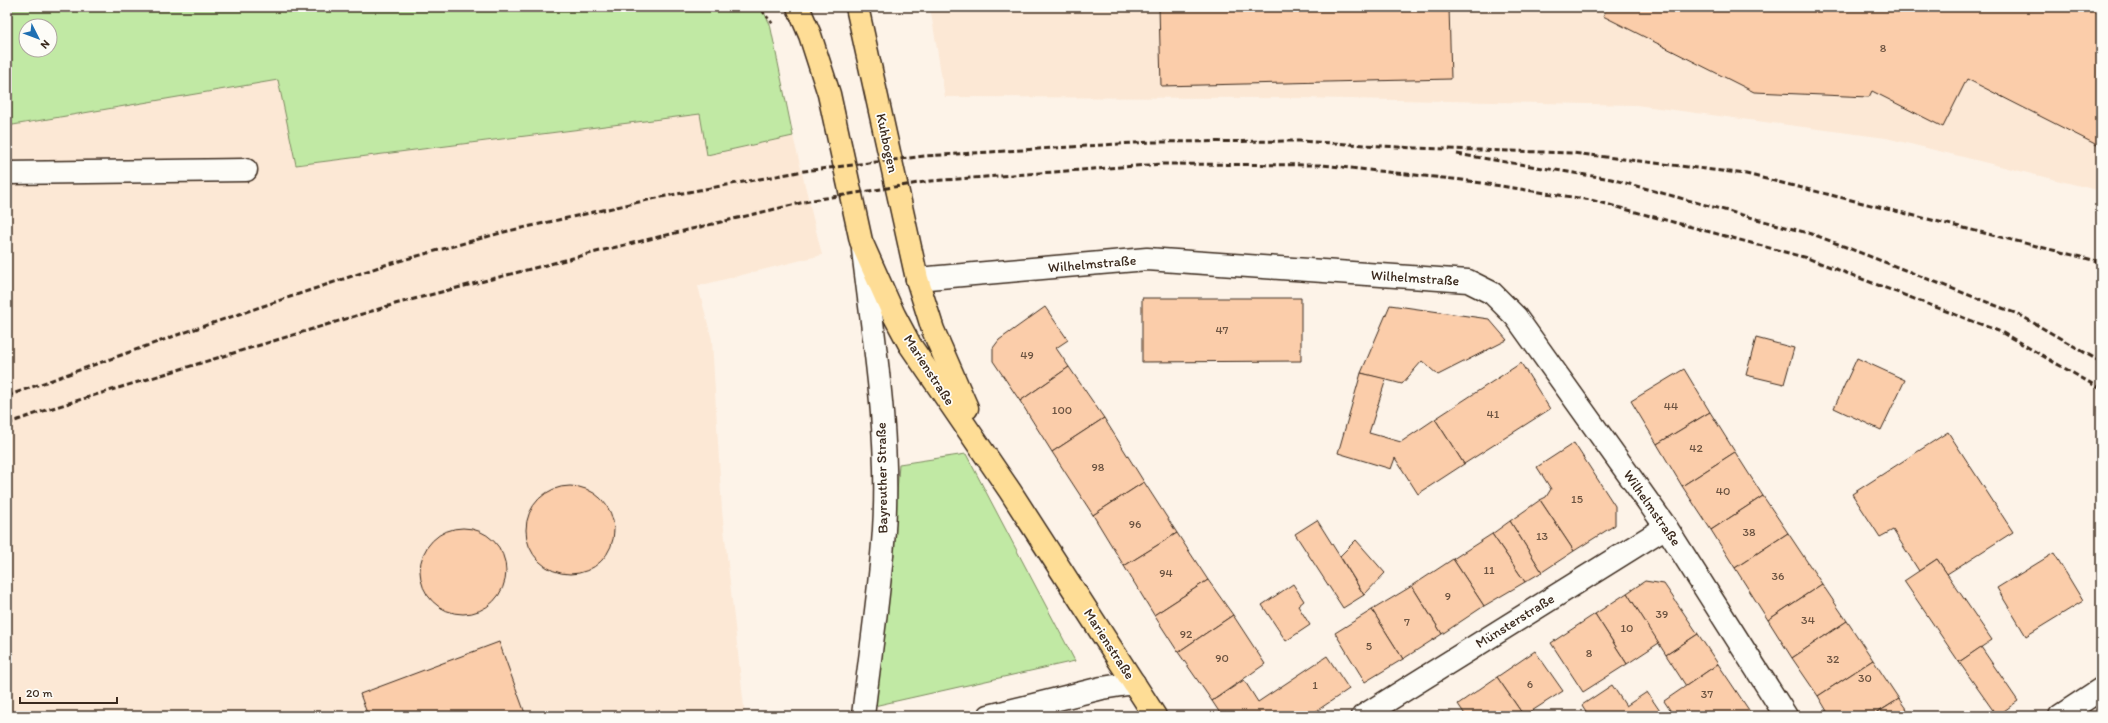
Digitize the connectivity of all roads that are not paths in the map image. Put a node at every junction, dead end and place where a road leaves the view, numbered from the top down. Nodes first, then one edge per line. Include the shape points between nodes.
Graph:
1 (798, 7) edge
2 (857, 7) edge
3 (246, 170) dead end
4 (7, 173) edge
5 (861, 241) junction
6 (917, 279) junction
7 (1010, 491) junction
8 (1666, 527) junction
9 (1134, 683) junction
10 (2101, 689) edge
11 (863, 716) edge
12 (989, 716) edge
13 (1155, 716) edge
14 (1363, 716) edge
15 (1786, 716) edge
16 (2060, 716) edge

1 - 5 main road via 829,94
2 - 6 main road, Kuhbogen
3 - 4 street
5 - 7 main road, Marienstraße via 879,284 910,345
5 - 11 street, Bayreuther Straße via 880,390 884,463 884,530
6 - 7 main road, Marienstraße via 933,330 959,394
6 - 8 street, Wilhelmstraße via 1147,259 1468,281 1492,292 1516,317
7 - 9 main road, Marienstraße
8 - 14 street, Münsterstraße
8 - 15 street, Wilhelmstraße
9 - 12 street via 1102,688
9 - 13 main road, Marienstraße
10 - 16 street

